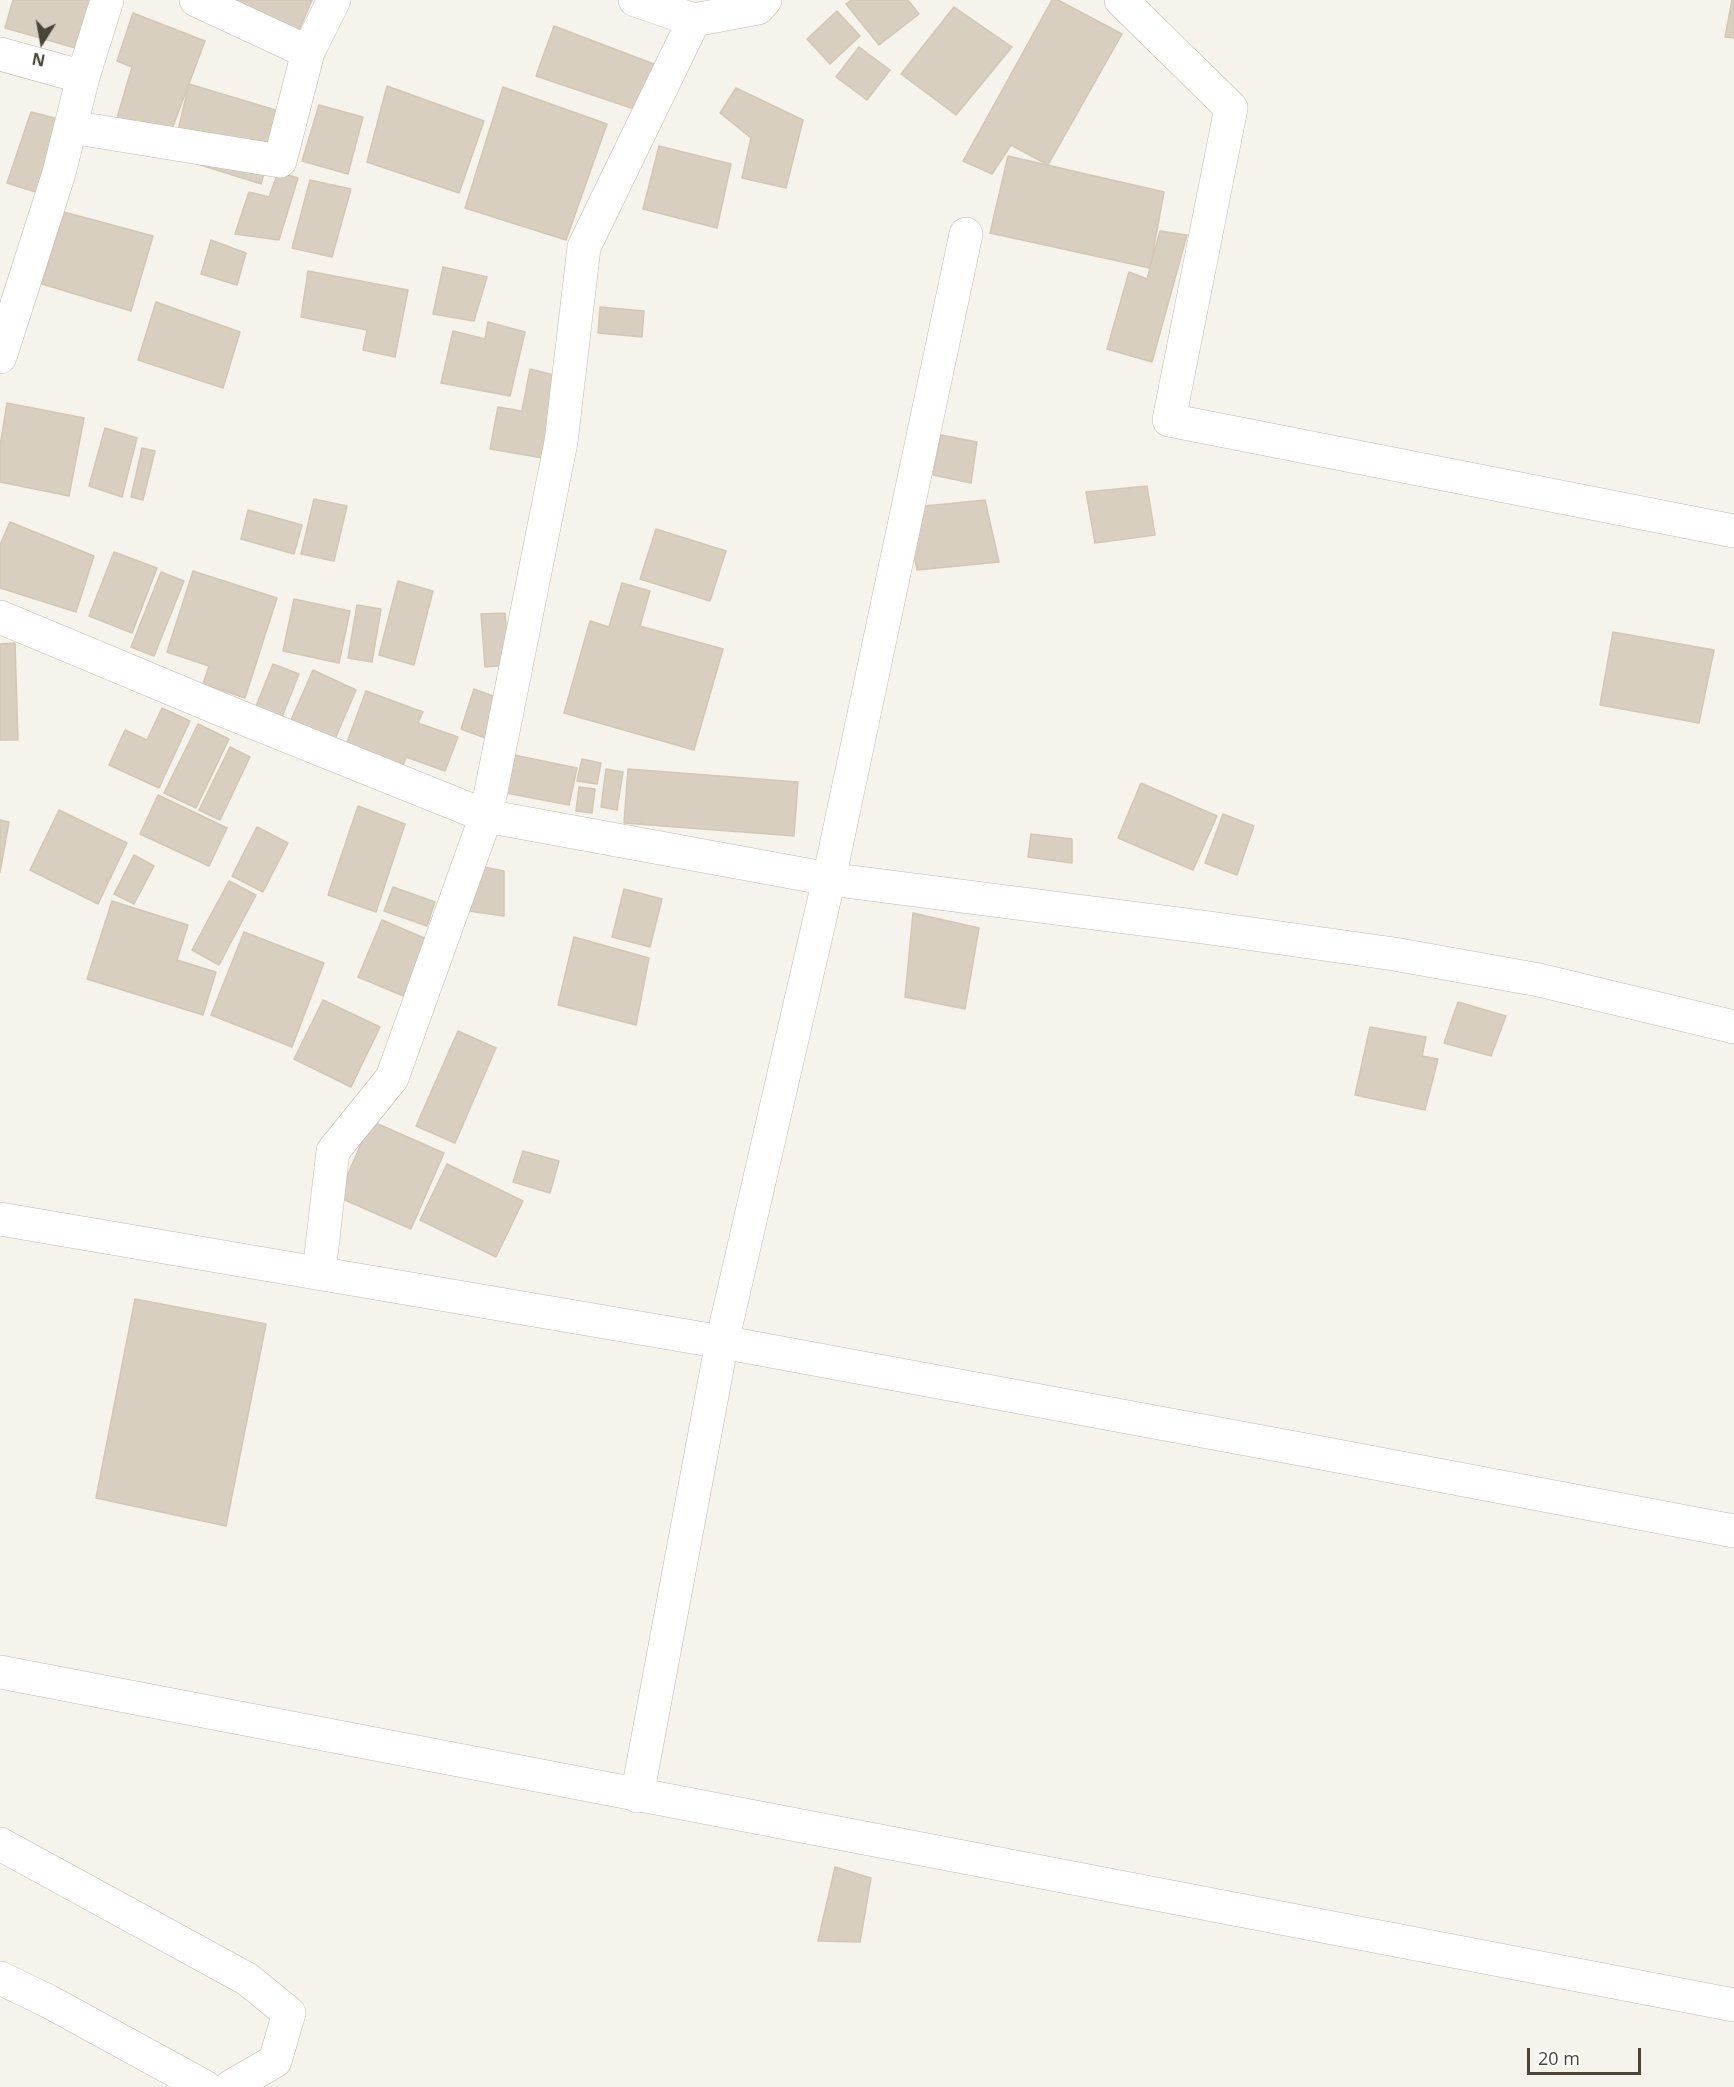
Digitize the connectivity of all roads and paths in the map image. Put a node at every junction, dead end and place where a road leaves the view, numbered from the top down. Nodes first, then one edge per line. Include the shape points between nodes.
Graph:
1 (107, 0) edge
2 (196, 0) edge
3 (334, 0) edge
4 (635, 0) edge
5 (765, 0) edge
6 (1121, 0) edge
7 (694, 20) junction
8 (308, 52) junction
9 (0, 54) edge
10 (84, 77) junction
11 (71, 127) junction
12 (966, 234) dead end
13 (0, 357) edge
14 (1734, 531) edge
15 (0, 617) edge
16 (486, 816) junction
17 (829, 879) junction
18 (1734, 1027) edge
19 (0, 1219) edge
20 (319, 1273) junction
21 (722, 1342) junction
22 (1734, 1531) edge
23 (0, 1672) edge
24 (637, 1796) junction
25 (0, 1844) edge
26 (0, 1978) edge
27 (1734, 2005) edge
28 (205, 2087) edge
29 (230, 2087) edge

1 - 10 street
2 - 8 street
3 - 8 street
4 - 7 street
5 - 7 street via 758,8
6 - 14 street via 1231,108 1169,420
7 - 16 street via 584,247 561,442
8 - 11 street via 280,161
9 - 10 street
10 - 11 street
11 - 13 street
12 - 17 street
15 - 16 street
16 - 17 street
16 - 20 street via 392,1078 333,1151
17 - 18 street via 1394,954 1539,980
17 - 21 street
19 - 20 street
20 - 21 street
21 - 22 street
21 - 24 street
23 - 24 street
24 - 27 street
25 - 29 street via 247,1978 289,2013 275,2061
26 - 28 street

